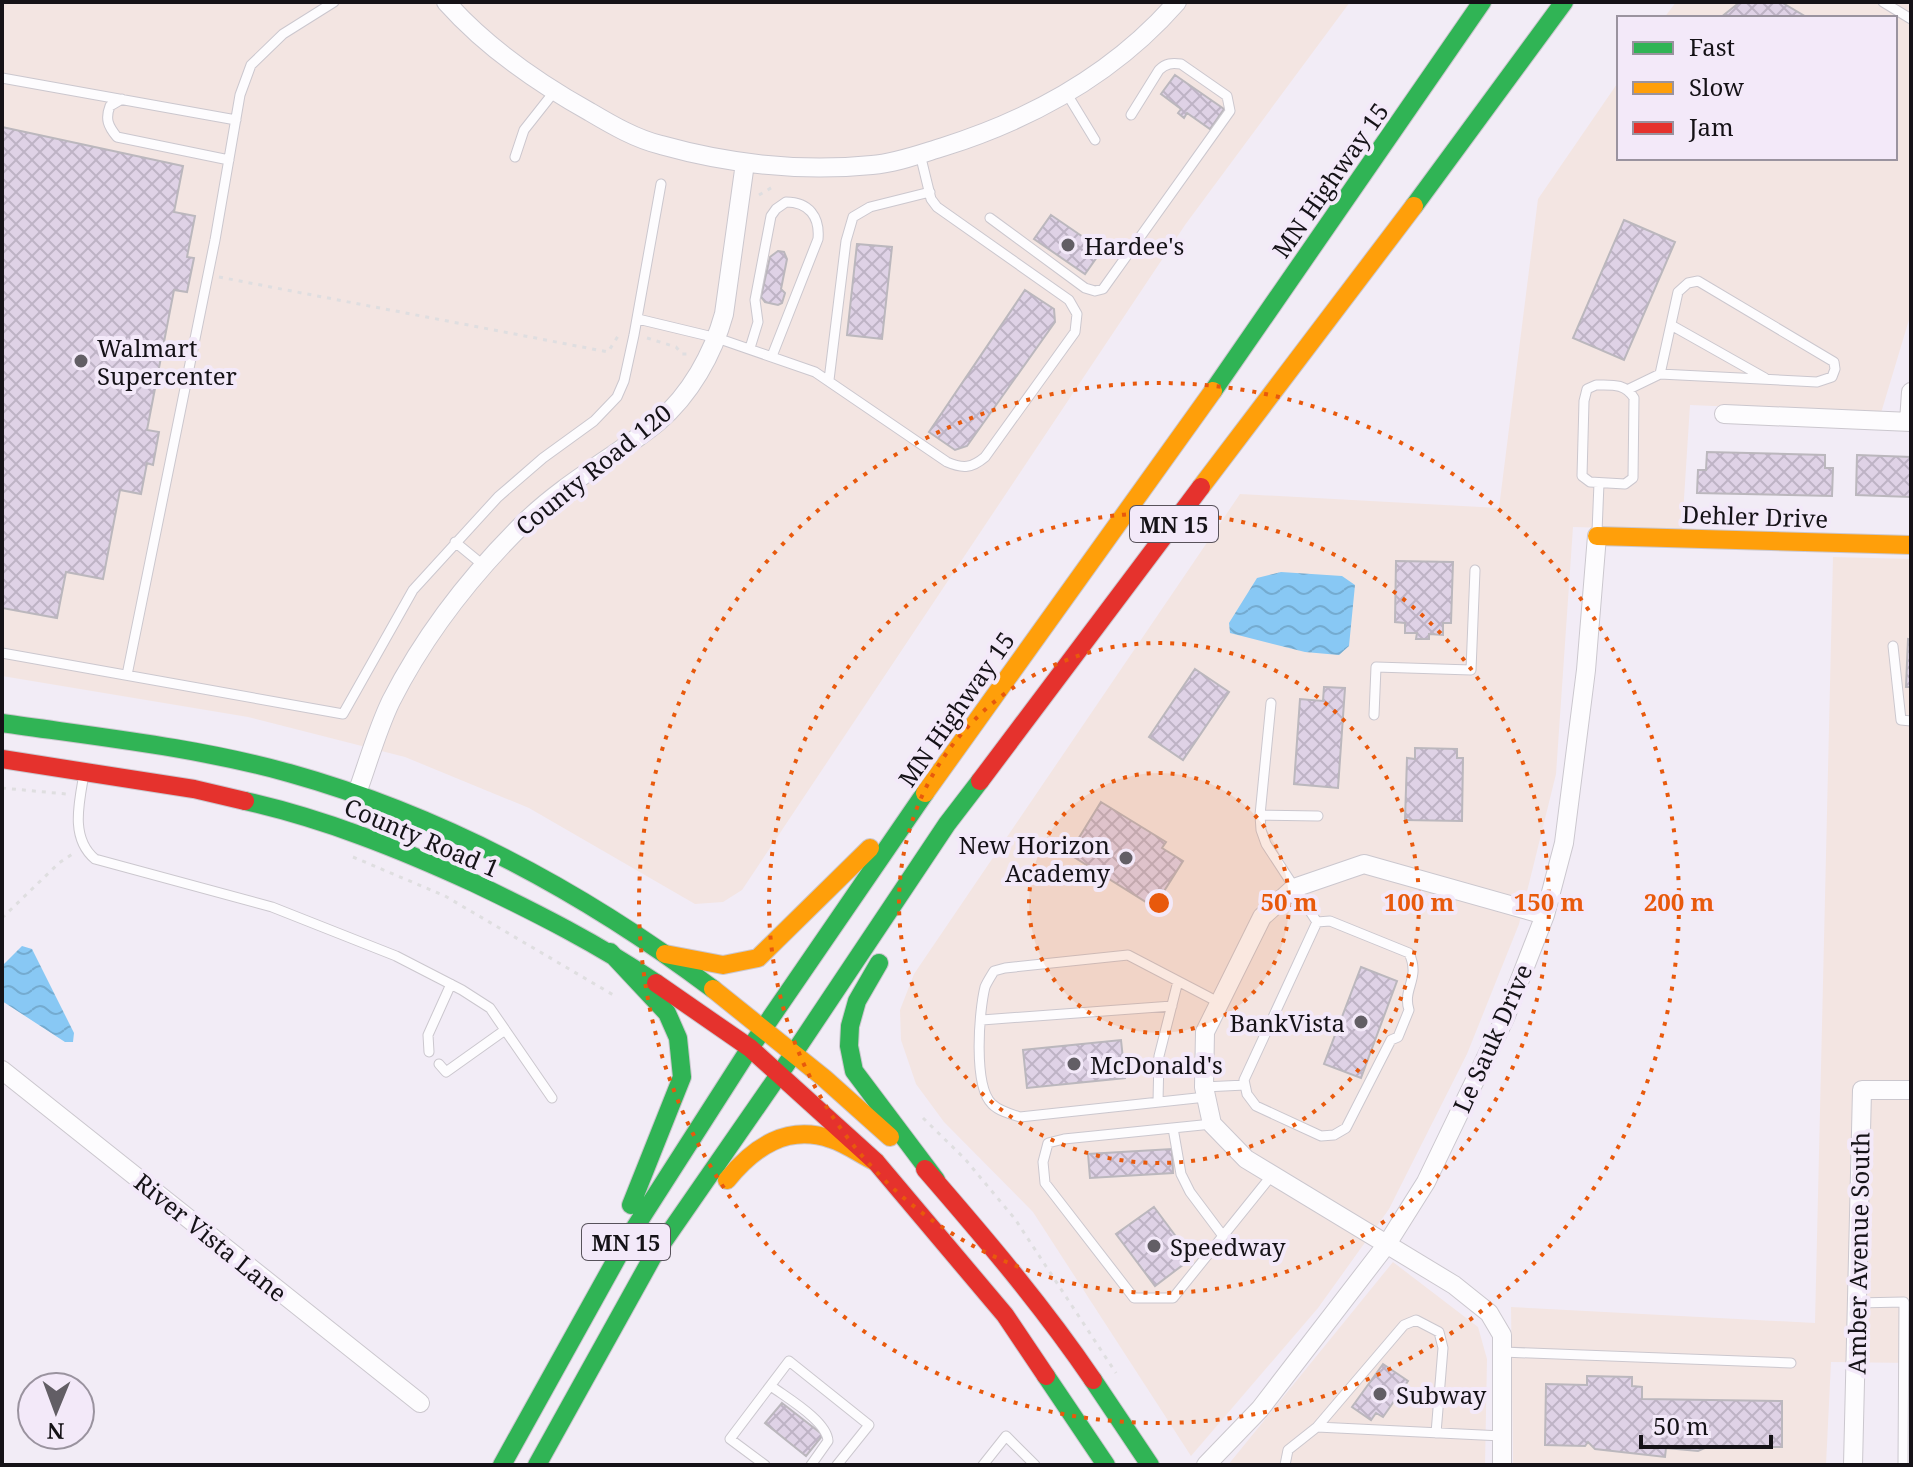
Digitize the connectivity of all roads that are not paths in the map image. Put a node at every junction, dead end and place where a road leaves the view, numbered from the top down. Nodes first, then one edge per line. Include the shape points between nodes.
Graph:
1 (334, 2) edge
2 (446, 2) edge
3 (1177, 2) edge
4 (1482, 2) edge
5 (1564, 2) edge
6 (1883, 2) edge
7 (1911, 19) edge
8 (2, 78) edge
9 (554, 92) junction
10 (1067, 94) junction
11 (122, 99) junction
12 (1131, 115) dead end
13 (236, 120) junction
14 (1095, 140) dead end
15 (920, 154) junction
16 (515, 157) dead end
17 (229, 160) junction
18 (745, 163) junction
19 (661, 184) dead end
20 (930, 192) junction
21 (990, 218) dead end
22 (638, 319) junction
23 (1671, 325) junction
24 (717, 338) junction
25 (750, 348) junction
26 (772, 356) junction
27 (1660, 374) junction
28 (1768, 379) junction
29 (829, 380) junction
30 (1629, 389) junction
31 (1911, 392) edge
32 (1724, 414) dead end
33 (1910, 422) edge
34 (1599, 483) junction
35 (1597, 536) junction
36 (455, 542) junction
37 (1911, 545) edge
38 (483, 565) junction
39 (1475, 570) dead end
40 (1893, 646) dead end
41 (2, 653) edge
42 (127, 675) junction
43 (1271, 703) dead end
44 (1374, 715) dead end
45 (1911, 721) edge
46 (2, 723) edge
47 (2, 759) edge
48 (85, 771) junction
49 (988, 771) junction
50 (357, 793) junction
51 (922, 797) junction
52 (1260, 815) junction
53 (1318, 816) dead end
54 (1294, 888) junction
55 (1545, 915) junction
56 (1317, 922) junction
57 (610, 952) junction
58 (665, 954) junction
59 (1178, 981) junction
60 (451, 984) junction
61 (1220, 1003) junction
62 (1172, 1006) junction
63 (982, 1020) junction
64 (764, 1027) junction
65 (505, 1030) junction
66 (750, 1048) junction
67 (429, 1052) dead end
68 (794, 1053) junction
69 (439, 1064) dead end
70 (2, 1070) edge
71 (778, 1073) junction
72 (1245, 1085) junction
73 (1911, 1090) edge
74 (1205, 1092) junction
75 (552, 1098) dead end
76 (1158, 1102) junction
77 (1212, 1124) junction
78 (1173, 1128) junction
79 (876, 1162) junction
80 (1272, 1175) junction
81 (936, 1180) junction
82 (714, 1200) dead end
83 (1223, 1236) junction
84 (1387, 1244) junction
85 (674, 1256) dead end
86 (607, 1276) junction
87 (633, 1293) junction
88 (1908, 1302) edge
89 (1856, 1303) junction
90 (1503, 1352) junction
91 (1791, 1363) dead end
92 (771, 1386) junction
93 (420, 1403) dead end
94 (1317, 1427) junction
95 (1436, 1433) junction
96 (1502, 1436) junction
97 (502, 1465) edge
98 (537, 1465) edge
99 (765, 1465) edge
100 (811, 1465) edge
101 (837, 1465) edge
102 (983, 1465) edge
103 (1035, 1465) edge
104 (1106, 1465) edge
105 (1150, 1465) edge
106 (1206, 1465) edge
107 (1285, 1465) edge
108 (1502, 1465) edge
109 (1853, 1465) edge
110 (1903, 1465) edge

1 - 13 lane via 283,34 251,65
2 - 9 street via 510,63
3 - 10 street via 1133,46
4 - 51 main road, MN Highway 15 / MN 15
5 - 49 main road, MN 15
6 - 7 lane
8 - 11 lane
9 - 16 lane via 524,130
9 - 18 street via 659,145
10 - 14 lane
10 - 15 street via 984,134
11 - 13 lane
11 - 17 lane via 106,116 117,137
12 - 21 lane via 1159,70 1173,63 1227,96 1230,103 1230,111 1103,289 1085,288
13 - 17 lane
15 - 18 street via 874,165
15 - 20 lane
17 - 42 lane
18 - 24 street, County Road 120
19 - 22 lane
20 - 29 lane via 870,207 853,217
20 - 29 lane via 947,216 1069,300 1077,314 1075,332 985,457 970,467 947,462
22 - 24 lane
22 - 36 lane via 624,381 606,411 509,487
23 - 27 lane
23 - 28 lane
23 - 28 lane via 1678,292 1698,281 1834,362 1832,377 1817,382
24 - 25 lane
24 - 38 street, County Road 120 via 695,378 659,421 543,504
25 - 26 lane
25 - 26 lane via 771,216 780,205 795,202 815,216 818,239
26 - 29 lane
27 - 28 lane
27 - 30 lane
30 - 34 lane via 1634,398 1633,478 1625,484
30 - 34 lane via 1587,389 1582,476
31 - 33 street
32 - 33 street
34 - 35 lane
35 - 37 main road, Dehler Drive
35 - 55 street, Le Sauk Drive via 1575,771
36 - 38 lane
36 - 42 lane via 413,590 343,714
38 - 50 street, County Road 120 via 398,689
39 - 44 lane via 1471,670 1376,667
40 - 45 lane via 1901,720
41 - 42 lane
43 - 52 lane
46 - 50 main road, County Road 1 via 221,756
47 - 48 main road, County Road 1
48 - 57 main road, County Road 1 via 239,798 348,830 398,848
48 - 60 lane via 78,822 84,846 95,859 272,907
49 - 68 main road, MN 15
49 - 81 main road via 857,1001 850,1026 854,1071
50 - 58 main road, County Road 1 via 445,827 521,865
51 - 58 main road via 758,958 718,966
51 - 64 main road, MN Highway 15 / MN 15
52 - 53 lane
52 - 54 lane via 1266,844
54 - 55 street via 1364,864
54 - 56 lane
54 - 61 street via 1262,917
55 - 84 street, Le Sauk Drive via 1505,1018 1433,1168
56 - 72 lane
56 - 72 lane via 1330,921 1409,953 1415,966 1406,1000 1409,1010 1398,1037 1391,1040 1346,1128 1334,1135 1321,1136 1256,1106
57 - 66 main road, County Road 1
57 - 86 main road via 667,1013 678,1038 682,1077
58 - 64 main road, County Road 1
59 - 61 lane
59 - 62 lane
59 - 63 lane via 1128,955 1005,968 994,971 985,985
60 - 65 lane via 490,1008
60 - 67 lane via 431,1027
61 - 74 street via 1205,1032
62 - 63 lane
62 - 76 lane via 1159,1056
63 - 76 lane via 983,1086 990,1103 1006,1113 1020,1117
64 - 66 main road, MN Highway 15 / MN 15
64 - 68 main road, County Road 1
65 - 69 lane via 446,1072
65 - 75 lane
66 - 71 main road, County Road 1
66 - 86 main road, MN Highway 15 / MN 15
68 - 71 main road, MN 15
68 - 81 main road, County Road 1
70 - 93 street, River Vista Lane
71 - 79 main road, County Road 1
71 - 87 main road, MN 15
72 - 74 lane
73 - 89 street, Amber Avenue South via 1862,1090
74 - 76 lane
74 - 77 street
77 - 78 lane
77 - 80 street via 1246,1159
78 - 83 lane via 1181,1174
78 - 83 lane via 1048,1143 1045,1183 1134,1298 1173,1298
79 - 82 main road via 831,1139 806,1133 780,1137 756,1147
79 - 104 main road, County Road 1 via 1005,1315
80 - 83 lane
80 - 84 street
81 - 105 main road via 1062,1334
84 - 90 street via 1489,1313 1502,1335
84 - 106 street, Le Sauk Drive via 1260,1409
85 - 87 main road
86 - 97 main road, MN Highway 15 / MN 15
87 - 98 main road, MN 15
88 - 89 lane
88 - 110 lane
89 - 109 street, Amber Avenue South
90 - 91 lane
90 - 96 street
92 - 99 lane via 730,1439
92 - 100 lane via 828,1434
92 - 101 lane via 789,1361 869,1425
94 - 95 lane
94 - 95 lane via 1404,1325 1416,1320 1439,1332 1443,1348
94 - 107 lane via 1288,1450
95 - 96 lane
96 - 108 street
102 - 103 lane via 1006,1436

